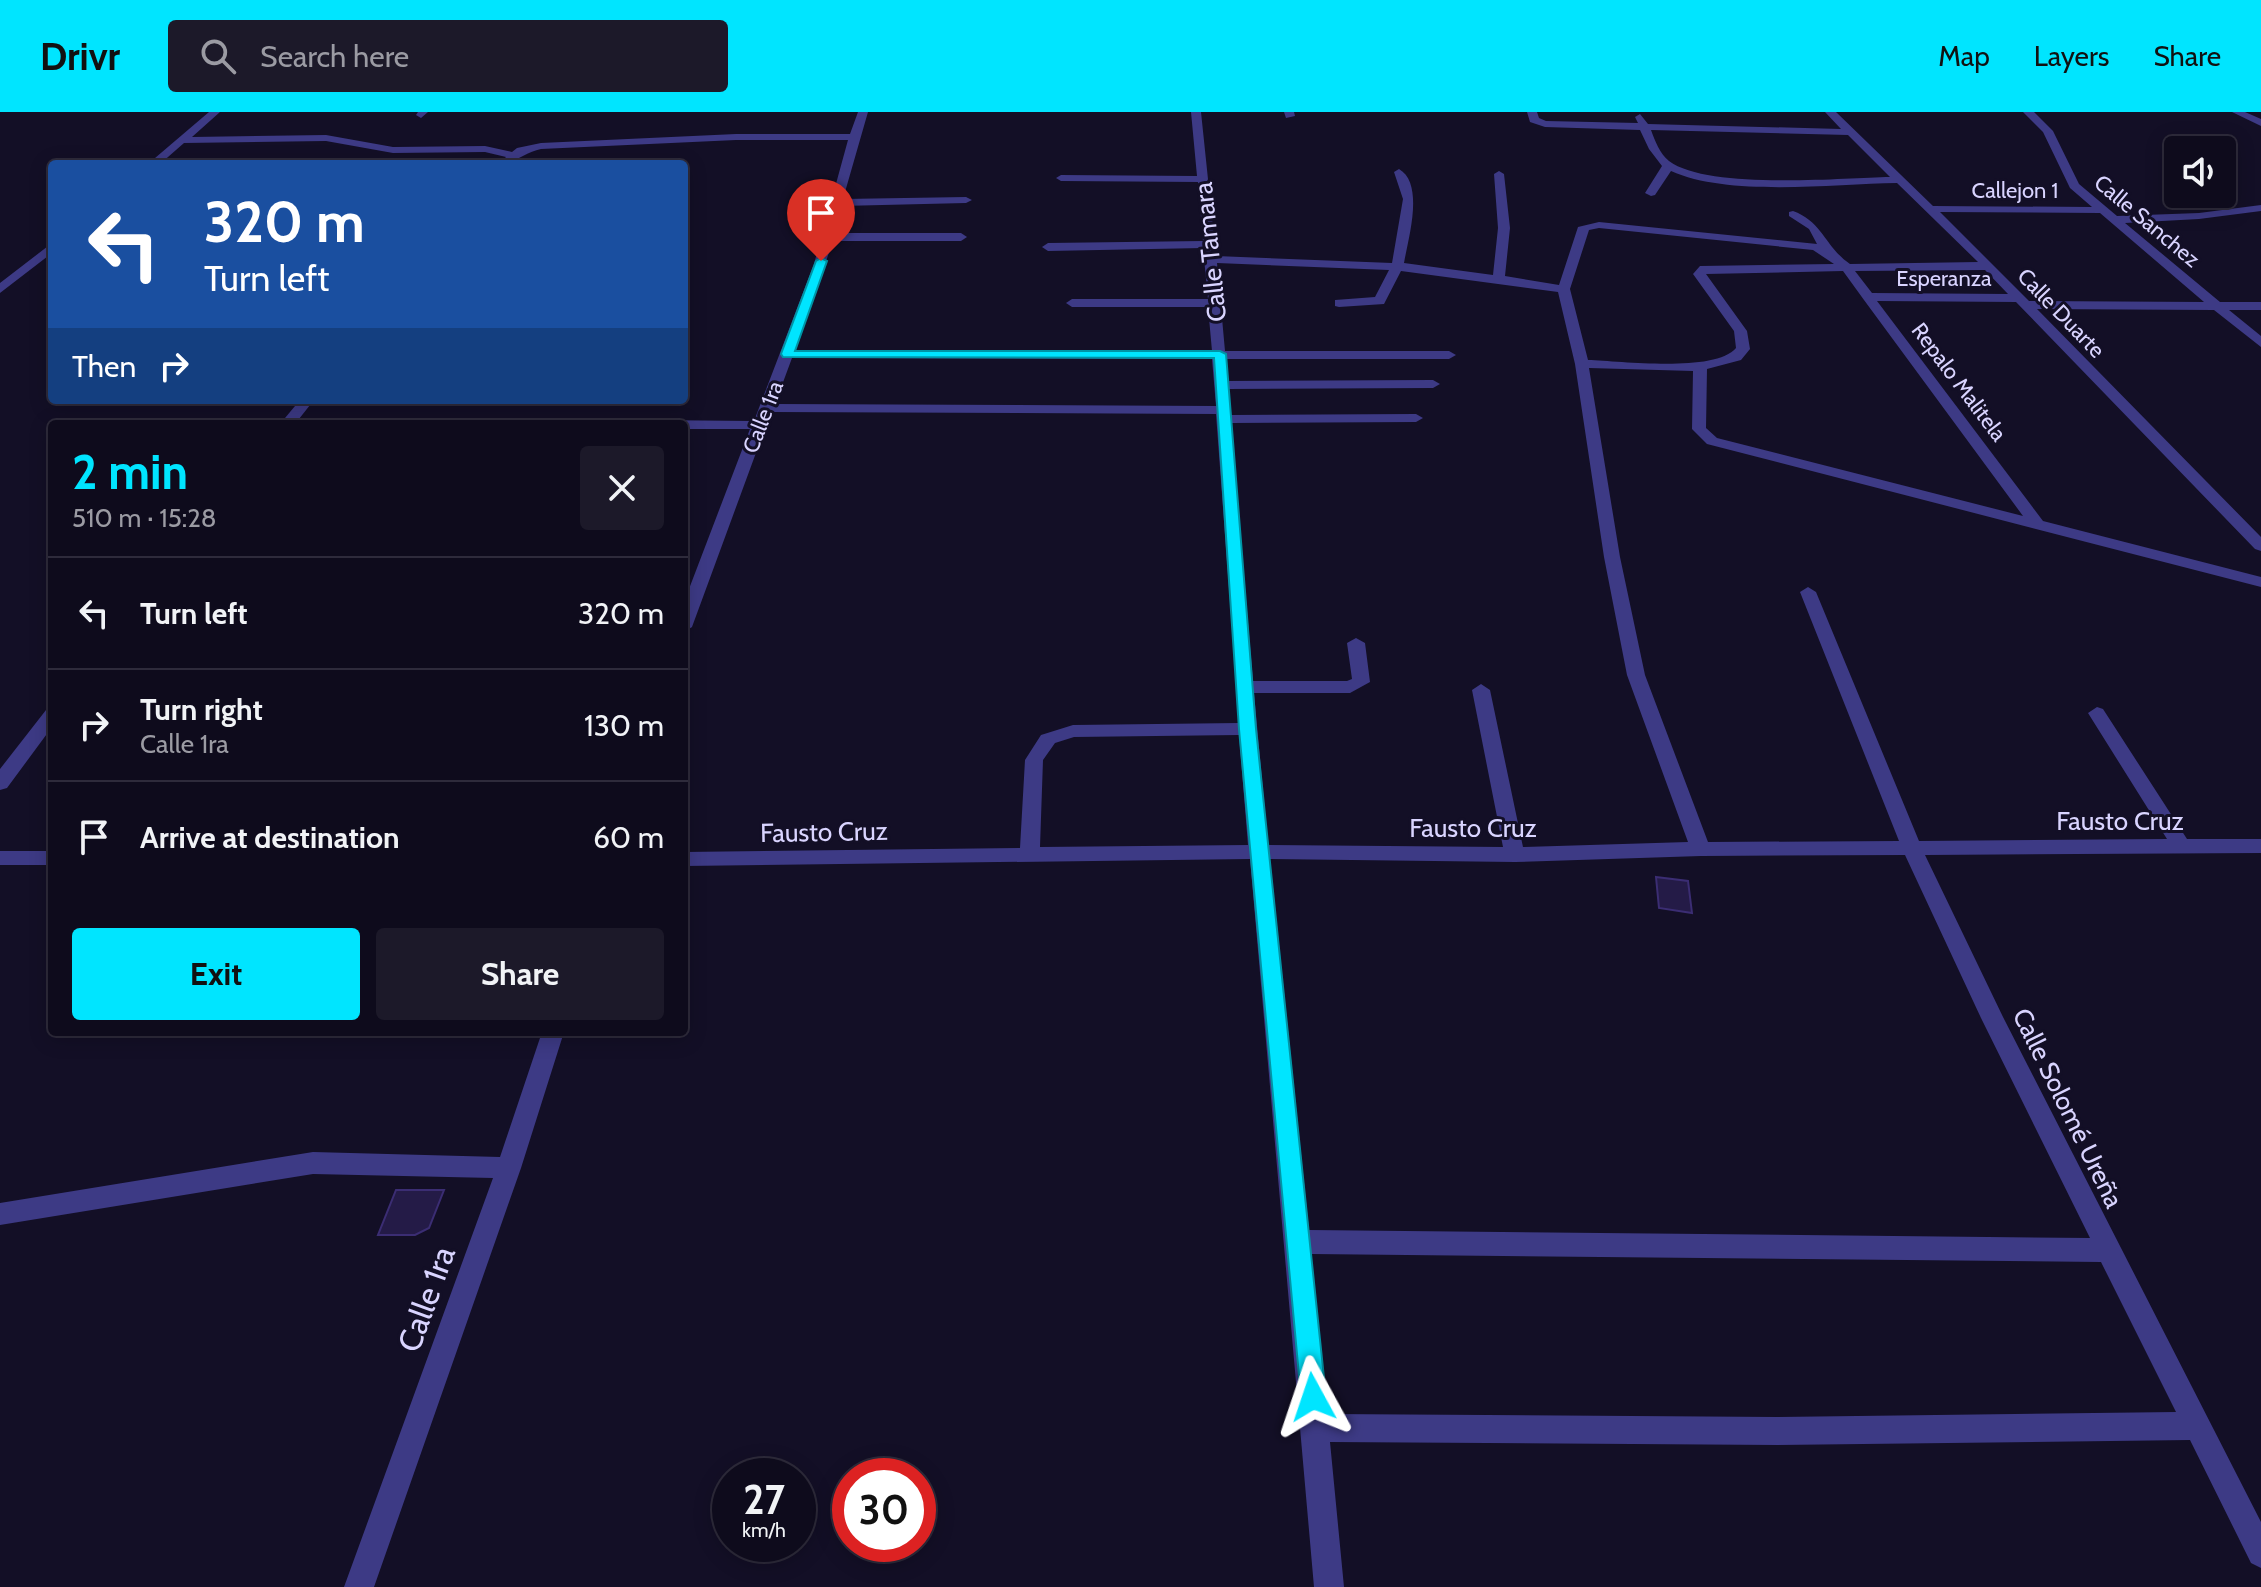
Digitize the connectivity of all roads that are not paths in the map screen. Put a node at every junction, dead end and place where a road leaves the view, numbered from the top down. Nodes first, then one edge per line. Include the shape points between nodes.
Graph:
1 (215, 112) edge
2 (863, 112) edge
3 (1196, 112) edge
4 (1532, 112) edge
5 (1638, 112) edge
6 (1830, 112) edge
7 (2028, 112) edge
8 (2237, 112) edge
9 (2261, 123) edge
10 (1644, 126) junction
11 (1849, 132) junction
12 (852, 137) junction
13 (182, 140) junction
14 (158, 160) edge
15 (508, 160) edge
16 (1668, 166) junction
17 (1399, 172) dead end
18 (1499, 174) dead end
19 (1061, 178) dead end
20 (1203, 179) junction
21 (1897, 180) junction
22 (1651, 193) dead end
23 (966, 200) dead end
24 (836, 203) junction
25 (2261, 208) edge
26 (1928, 209) junction
27 (2102, 210) junction
28 (1793, 214) dead end
29 (2114, 220) junction
30 (828, 237) junction
31 (961, 237) dead end
32 (1048, 247) dead end
33 (48, 250) edge
34 (1211, 251) junction
35 (1830, 256) junction
36 (35, 260) junction
37 (48, 261) edge
38 (1397, 266) junction
39 (1845, 266) junction
40 (1988, 266) junction
41 (1499, 278) junction
42 (0, 289) edge
43 (1564, 289) junction
44 (1868, 297) junction
45 (2022, 302) junction
46 (1072, 303) dead end
47 (1216, 303) junction
48 (1339, 303) dead end
49 (2216, 306) junction
50 (2261, 306) edge
51 (2261, 343) edge
52 (787, 354) junction
53 (1220, 354) junction
54 (1449, 355) dead end
55 (1582, 364) junction
56 (1700, 367) junction
57 (1433, 384) dead end
58 (1223, 385) junction
59 (304, 404) edge
60 (768, 408) junction
61 (1225, 415) junction
62 (1416, 418) dead end
63 (290, 420) edge
64 (688, 424) edge
65 (761, 425) junction
66 (2037, 524) junction
67 (2261, 546) edge
68 (2261, 582) edge
69 (1808, 592) dead end
70 (688, 614) edge
71 (1356, 643) dead end
72 (1245, 687) junction
73 (1481, 690) dead end
74 (2097, 713) dead end
75 (48, 719) edge
76 (1248, 729) junction
77 (0, 783) edge
78 (2181, 846) junction
79 (2261, 846) edge
80 (1912, 848) junction
81 (1701, 849) junction
82 (1260, 852) junction
83 (1515, 855) junction
84 (1030, 856) junction
85 (0, 858) edge
86 (48, 858) edge
87 (688, 859) edge
88 (552, 1036) edge
89 (509, 1168) junction
90 (0, 1214) edge
91 (1299, 1242) junction
92 (2107, 1250) junction
93 (2195, 1426) junction
94 (1316, 1428) junction
95 (2261, 1553) edge
96 (359, 1587) edge
97 (1329, 1587) edge

1 - 13 street
2 - 12 street, Calle 1ra
3 - 20 street, Calle Tamara
4 - 10 street via 1534,120 1545,124
5 - 10 street
6 - 11 street, Calle Duarte
7 - 27 street, Calle Sanchez via 2048,131 2074,186
8 - 9 street
10 - 11 street
10 - 16 street
11 - 21 street, Calle Duarte
12 - 15 street via 541,146
12 - 24 street, Calle 1ra
13 - 14 street
13 - 15 street via 326,138 393,150 485,149
16 - 21 street via 1695,175 1753,181
16 - 22 street
17 - 38 street via 1409,199
18 - 41 street via 1504,228
19 - 20 street
20 - 34 street, Calle Tamara
21 - 26 street, Calle Duarte
23 - 24 street
24 - 30 street, Calle 1ra
25 - 29 street
26 - 27 street, Callejon 1
26 - 40 street, Calle Duarte
27 - 29 street, Calle Sanchez
28 - 35 street via 1814,227
29 - 49 street, Calle Sanchez
30 - 31 street
30 - 52 street, Calle 1ra
32 - 34 street
33 - 36 street
34 - 38 street
34 - 47 street, Calle Tamara
35 - 39 street
35 - 43 street via 1805,244 1591,225 1584,227
36 - 37 street
36 - 42 street
38 - 41 street
38 - 48 street via 1380,301
39 - 40 street
39 - 44 street, Repalo Malitela
39 - 56 street via 1704,269 1699,274 1740,331 1743,349 1736,357
40 - 45 street, Calle Duarte
41 - 43 street
43 - 55 street
44 - 45 street, Esperanza
44 - 66 street, Repalo Malitela
45 - 49 street, Esperanza
45 - 67 street, Calle Duarte
46 - 47 street
47 - 53 street, Calle Tamara
49 - 50 street, Esperanza
49 - 51 street, Calle Sanchez
52 - 53 street
52 - 60 street, Calle 1ra
53 - 54 street
53 - 58 street, Calle Tamara
55 - 56 street
55 - 81 street via 1636,675
56 - 66 street via 1699,429 1712,441
57 - 58 street
58 - 61 street, Calle Tamara
59 - 63 street
60 - 61 street
60 - 65 street, Calle 1ra
61 - 62 street
61 - 72 street, Calle Tamara
64 - 65 street
65 - 70 street, Calle 1ra
66 - 68 street
69 - 80 street, Calle Solomé Ureña
71 - 72 street via 1361,682 1350,687
72 - 76 street, Calle Tamara
73 - 83 street
74 - 78 street
75 - 77 street
76 - 82 street, Calle Tamara
76 - 84 street via 1073,731 1048,739 1034,760
78 - 79 street, Fausto Cruz
78 - 80 street, Fausto Cruz
80 - 81 street, Fausto Cruz
80 - 92 street, Calle Solomé Ureña
81 - 83 street, Fausto Cruz
82 - 83 street, Fausto Cruz
82 - 84 street, Fausto Cruz
82 - 91 street, Calle Tamara
84 - 87 street, Fausto Cruz
85 - 86 street
88 - 89 street, Calle 1ra
89 - 90 street via 313,1163
89 - 96 street, Calle 1ra
91 - 92 street
91 - 94 street, Calle Tamara
92 - 93 street, Calle Solomé Ureña
93 - 94 street via 1777,1431
93 - 95 street, Calle Solomé Ureña
94 - 97 street, Calle Tamara

